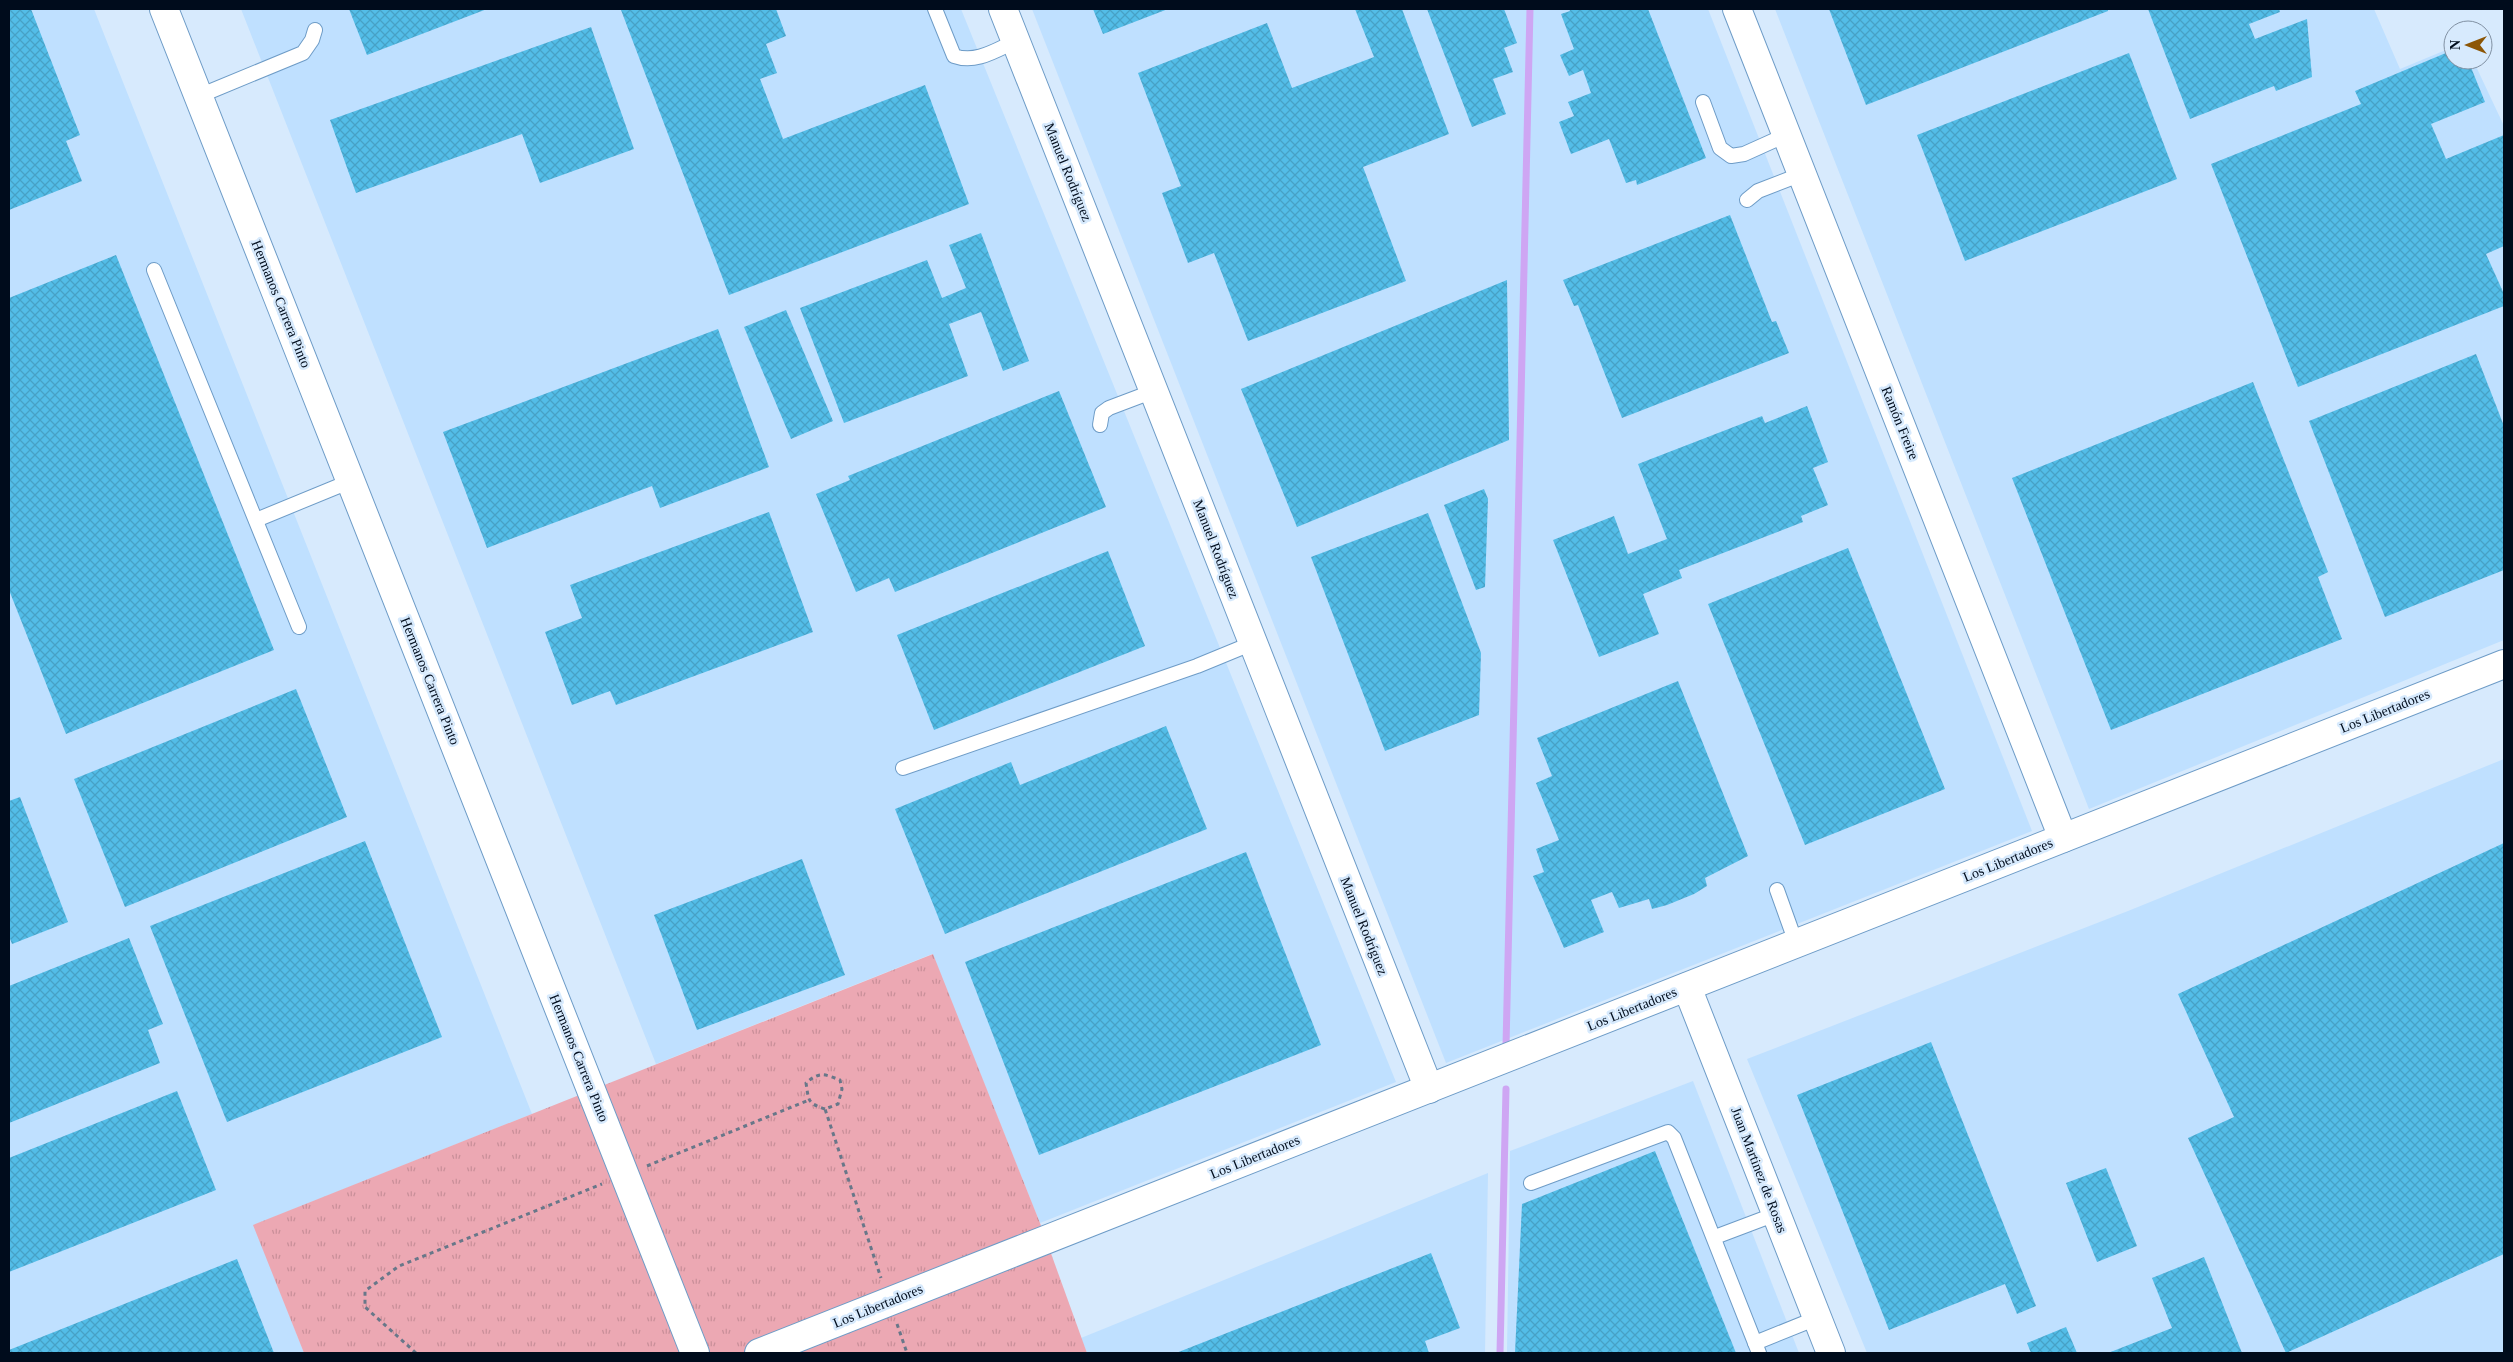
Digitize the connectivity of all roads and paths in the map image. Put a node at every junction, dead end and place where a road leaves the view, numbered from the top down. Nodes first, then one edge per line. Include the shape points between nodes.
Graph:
1 (164, 9) edge
2 (935, 9) edge
3 (1003, 9) edge
4 (1737, 9) edge
5 (315, 30) dead end
6 (1016, 41) junction
7 (199, 96) junction
8 (1703, 102) dead end
9 (1786, 135) junction
10 (1802, 174) junction
11 (1747, 200) dead end
12 (154, 270) dead end
13 (1154, 391) junction
14 (1100, 425) dead end
15 (351, 481) junction
16 (256, 520) junction
17 (299, 627) dead end
18 (1253, 643) junction
19 (2504, 664) edge
20 (903, 768) dead end
21 (2063, 838) junction
22 (1777, 890) dead end
23 (1796, 943) junction
24 (1687, 987) junction
25 (1429, 1089) junction
26 (809, 1100) junction
27 (825, 1109) junction
28 (625, 1174) junction
29 (1531, 1183) dead end
30 (1776, 1214) junction
31 (1715, 1237) junction
32 (889, 1302) junction
33 (1817, 1318) junction
34 (1757, 1348) edge
35 (416, 1353) edge
36 (696, 1353) edge
37 (759, 1353) edge
38 (907, 1353) edge
39 (1831, 1353) edge

1 - 7 street, Hermanos Carrera Pinto
2 - 6 lane via 954,56 974,59
3 - 6 street, Manuel Rodríguez
4 - 9 street, Ramón Freire
5 - 7 lane via 303,53
6 - 13 street, Manuel Rodríguez
7 - 15 street, Hermanos Carrera Pinto
8 - 9 lane via 1720,148 1731,156 1744,154
9 - 10 street, Ramón Freire
10 - 11 lane via 1758,191
10 - 21 street, Ramón Freire
12 - 16 lane
13 - 14 lane via 1109,408 1102,413
13 - 18 street, Manuel Rodríguez
15 - 16 lane
15 - 28 street, Hermanos Carrera Pinto
16 - 17 lane
18 - 20 lane via 1197,666
18 - 25 street, Manuel Rodríguez
19 - 21 street, Los Libertadores
21 - 23 street, Los Libertadores
22 - 23 lane
23 - 24 street, Los Libertadores
24 - 25 street, Los Libertadores
24 - 30 street, Juan Martinez de Rosas
25 - 32 street, Los Libertadores
26 - 27 path
26 - 27 path via 806,1083 815,1075 825,1074 840,1080 842,1089 838,1104
26 - 28 path
27 - 32 path
28 - 35 path via 399,1266 365,1291 365,1307
28 - 36 street, Hermanos Carrera Pinto
29 - 31 lane via 1668,1132 1674,1138
30 - 31 lane
30 - 33 street, Juan Martinez de Rosas
31 - 34 lane
32 - 37 street, Los Libertadores
32 - 38 path
33 - 34 lane
33 - 39 street, Juan Martinez de Rosas

